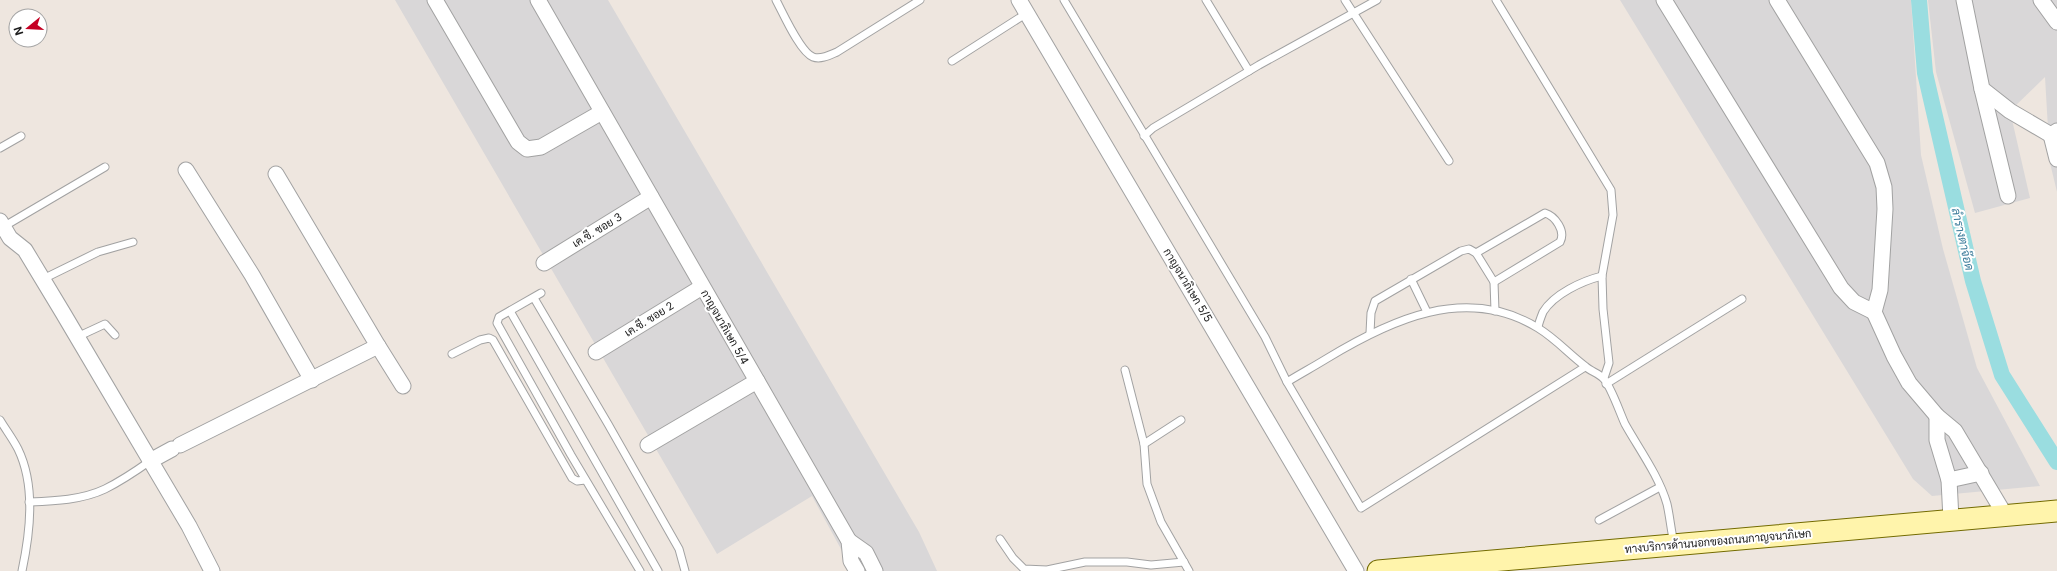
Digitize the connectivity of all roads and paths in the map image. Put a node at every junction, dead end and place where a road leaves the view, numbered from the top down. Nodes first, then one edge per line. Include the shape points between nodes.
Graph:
1 (435, 0) edge
2 (538, 0) edge
3 (776, 0) edge
4 (920, 0) edge
5 (1206, 0) edge
6 (1345, 0) edge
7 (1376, 0) edge
8 (1496, 0) edge
9 (1664, 0) edge
10 (1777, 0) edge
11 (1964, 0) edge
12 (2041, 0) edge
13 (1067, 1) edge
14 (1023, 6) edge
15 (1354, 13) junction
16 (2057, 22) edge
17 (952, 61) dead end
18 (1249, 70) junction
19 (1982, 89) junction
20 (602, 112) junction
21 (2054, 133) edge
22 (21, 136) dead end
23 (1144, 136) junction
24 (0, 148) edge
25 (2057, 159) edge
26 (1449, 161) dead end
27 (105, 167) dead end
28 (186, 170) dead end
29 (276, 174) dead end
30 (2008, 196) dead end
31 (651, 197) junction
32 (2, 224) edge
33 (133, 242) dead end
34 (1476, 253) junction
35 (544, 263) dead end
36 (1602, 276) junction
37 (1411, 278) junction
38 (43, 279) junction
39 (1494, 282) junction
40 (702, 286) junction
41 (541, 293) dead end
42 (534, 298) junction
43 (1742, 299) dead end
44 (510, 311) junction
45 (1495, 311) junction
46 (1427, 312) junction
47 (1874, 312) junction
48 (1538, 327) junction
49 (1370, 333) junction
50 (115, 335) dead end
51 (77, 337) junction
52 (378, 346) junction
53 (596, 352) dead end
54 (452, 354) dead end
55 (1586, 367) junction
56 (1125, 370) dead end
57 (312, 380) junction
58 (757, 381) junction
59 (1605, 381) junction
60 (1287, 382) junction
61 (403, 386) dead end
62 (1937, 416) junction
63 (0, 420) edge
64 (1181, 420) dead end
65 (1144, 444) junction
66 (648, 445) dead end
67 (150, 461) junction
68 (1981, 473) junction
69 (586, 480) junction
70 (1949, 480) junction
71 (1660, 487) junction
72 (29, 502) junction
73 (2057, 511) edge
74 (2005, 515) junction
75 (1951, 519) junction
76 (1599, 520) dead end
77 (1000, 539) dead end
78 (849, 541) junction
79 (1674, 545) junction
80 (1184, 562) junction
81 (22, 571) edge
82 (212, 571) edge
83 (640, 571) edge
84 (658, 571) edge
85 (685, 571) edge
86 (857, 571) edge
87 (875, 571) edge
88 (1188, 571) edge
89 (1356, 571) edge
90 (1378, 571) edge

1 - 20 street via 518,142 527,149 541,147
2 - 20 street, กาญจนาภิเษก 5/4
3 - 4 lane via 804,51 814,57 824,58
5 - 18 lane
6 - 15 lane
7 - 15 lane
8 - 36 lane via 1611,190 1613,215
9 - 47 street via 1841,288 1854,302
10 - 47 street via 1877,163 1884,187 1885,209 1880,290
11 - 19 street
12 - 16 street
13 - 23 lane
14 - 17 lane
14 - 89 street, กาญจนาภิเษก 5/5
15 - 18 lane
15 - 26 lane
18 - 23 lane
19 - 21 street via 2010,111
19 - 30 street
20 - 31 street, กาญจนาภิเษก 5/4
21 - 25 street
22 - 24 lane
23 - 60 lane via 1265,337
27 - 32 lane
28 - 57 street via 252,275
29 - 52 street
31 - 35 street, เค.ซี. ซอย 3
31 - 40 street, กาญจนาภิเษก 5/4
32 - 38 street via 10,238 25,250
33 - 38 lane via 98,252
34 - 37 lane via 1469,249 1461,251
34 - 39 lane
34 - 39 lane via 1545,213 1552,215 1561,231 1560,242
36 - 48 lane via 1585,280 1564,292 1544,312
36 - 59 lane via 1609,363
37 - 46 lane
37 - 49 lane via 1375,300 1371,313
38 - 51 street
39 - 45 lane
40 - 53 street, เค.ซี. ซอย 2
40 - 58 street, กาญจนาภิเษก 5/4
41 - 42 lane
42 - 44 lane
42 - 85 lane via 679,549
43 - 59 lane
44 - 69 lane via 499,317 497,323
44 - 84 lane
45 - 46 lane via 1442,309
45 - 48 lane
46 - 49 lane
47 - 62 street via 1909,383
48 - 55 lane
49 - 60 lane
50 - 51 lane via 105,324
51 - 67 street
52 - 57 street
52 - 61 street
54 - 69 lane via 480,340 493,340 572,478 577,481
55 - 59 lane
55 - 60 lane via 1361,508
56 - 65 lane
57 - 67 street
58 - 66 street
58 - 78 street, กาญจนาภิเษก 5/4
59 - 71 lane
62 - 68 street via 1955,431
62 - 70 street via 1937,440
63 - 72 lane via 18,450 26,473
64 - 65 lane
65 - 80 lane via 1147,484 1161,522
67 - 72 lane via 104,489 82,496
67 - 82 street via 189,526
68 - 70 street
68 - 74 street
69 - 83 lane
70 - 75 street
71 - 76 lane
71 - 79 lane via 1667,505
72 - 81 lane via 29,530
73 - 74 main road, ทางบริการด้านนอกของถนนกาญจนาภิเษก
74 - 75 main road, ทางบริการด้านนอกของถนนกาญจนาภิเษก
75 - 79 main road, ทางบริการด้านนอกของถนนกาญจนาภิเษก
77 - 80 lane via 1013,558 1024,568 1047,570 1085,562 1151,565
78 - 86 street, กาญจนาภิเษก 5/4 via 851,561
78 - 87 street, กาญจนาภิเษก 5/4 via 866,553
79 - 90 main road, ทางบริการด้านนอกของถนนกาญจนาภิเษก
80 - 88 lane

